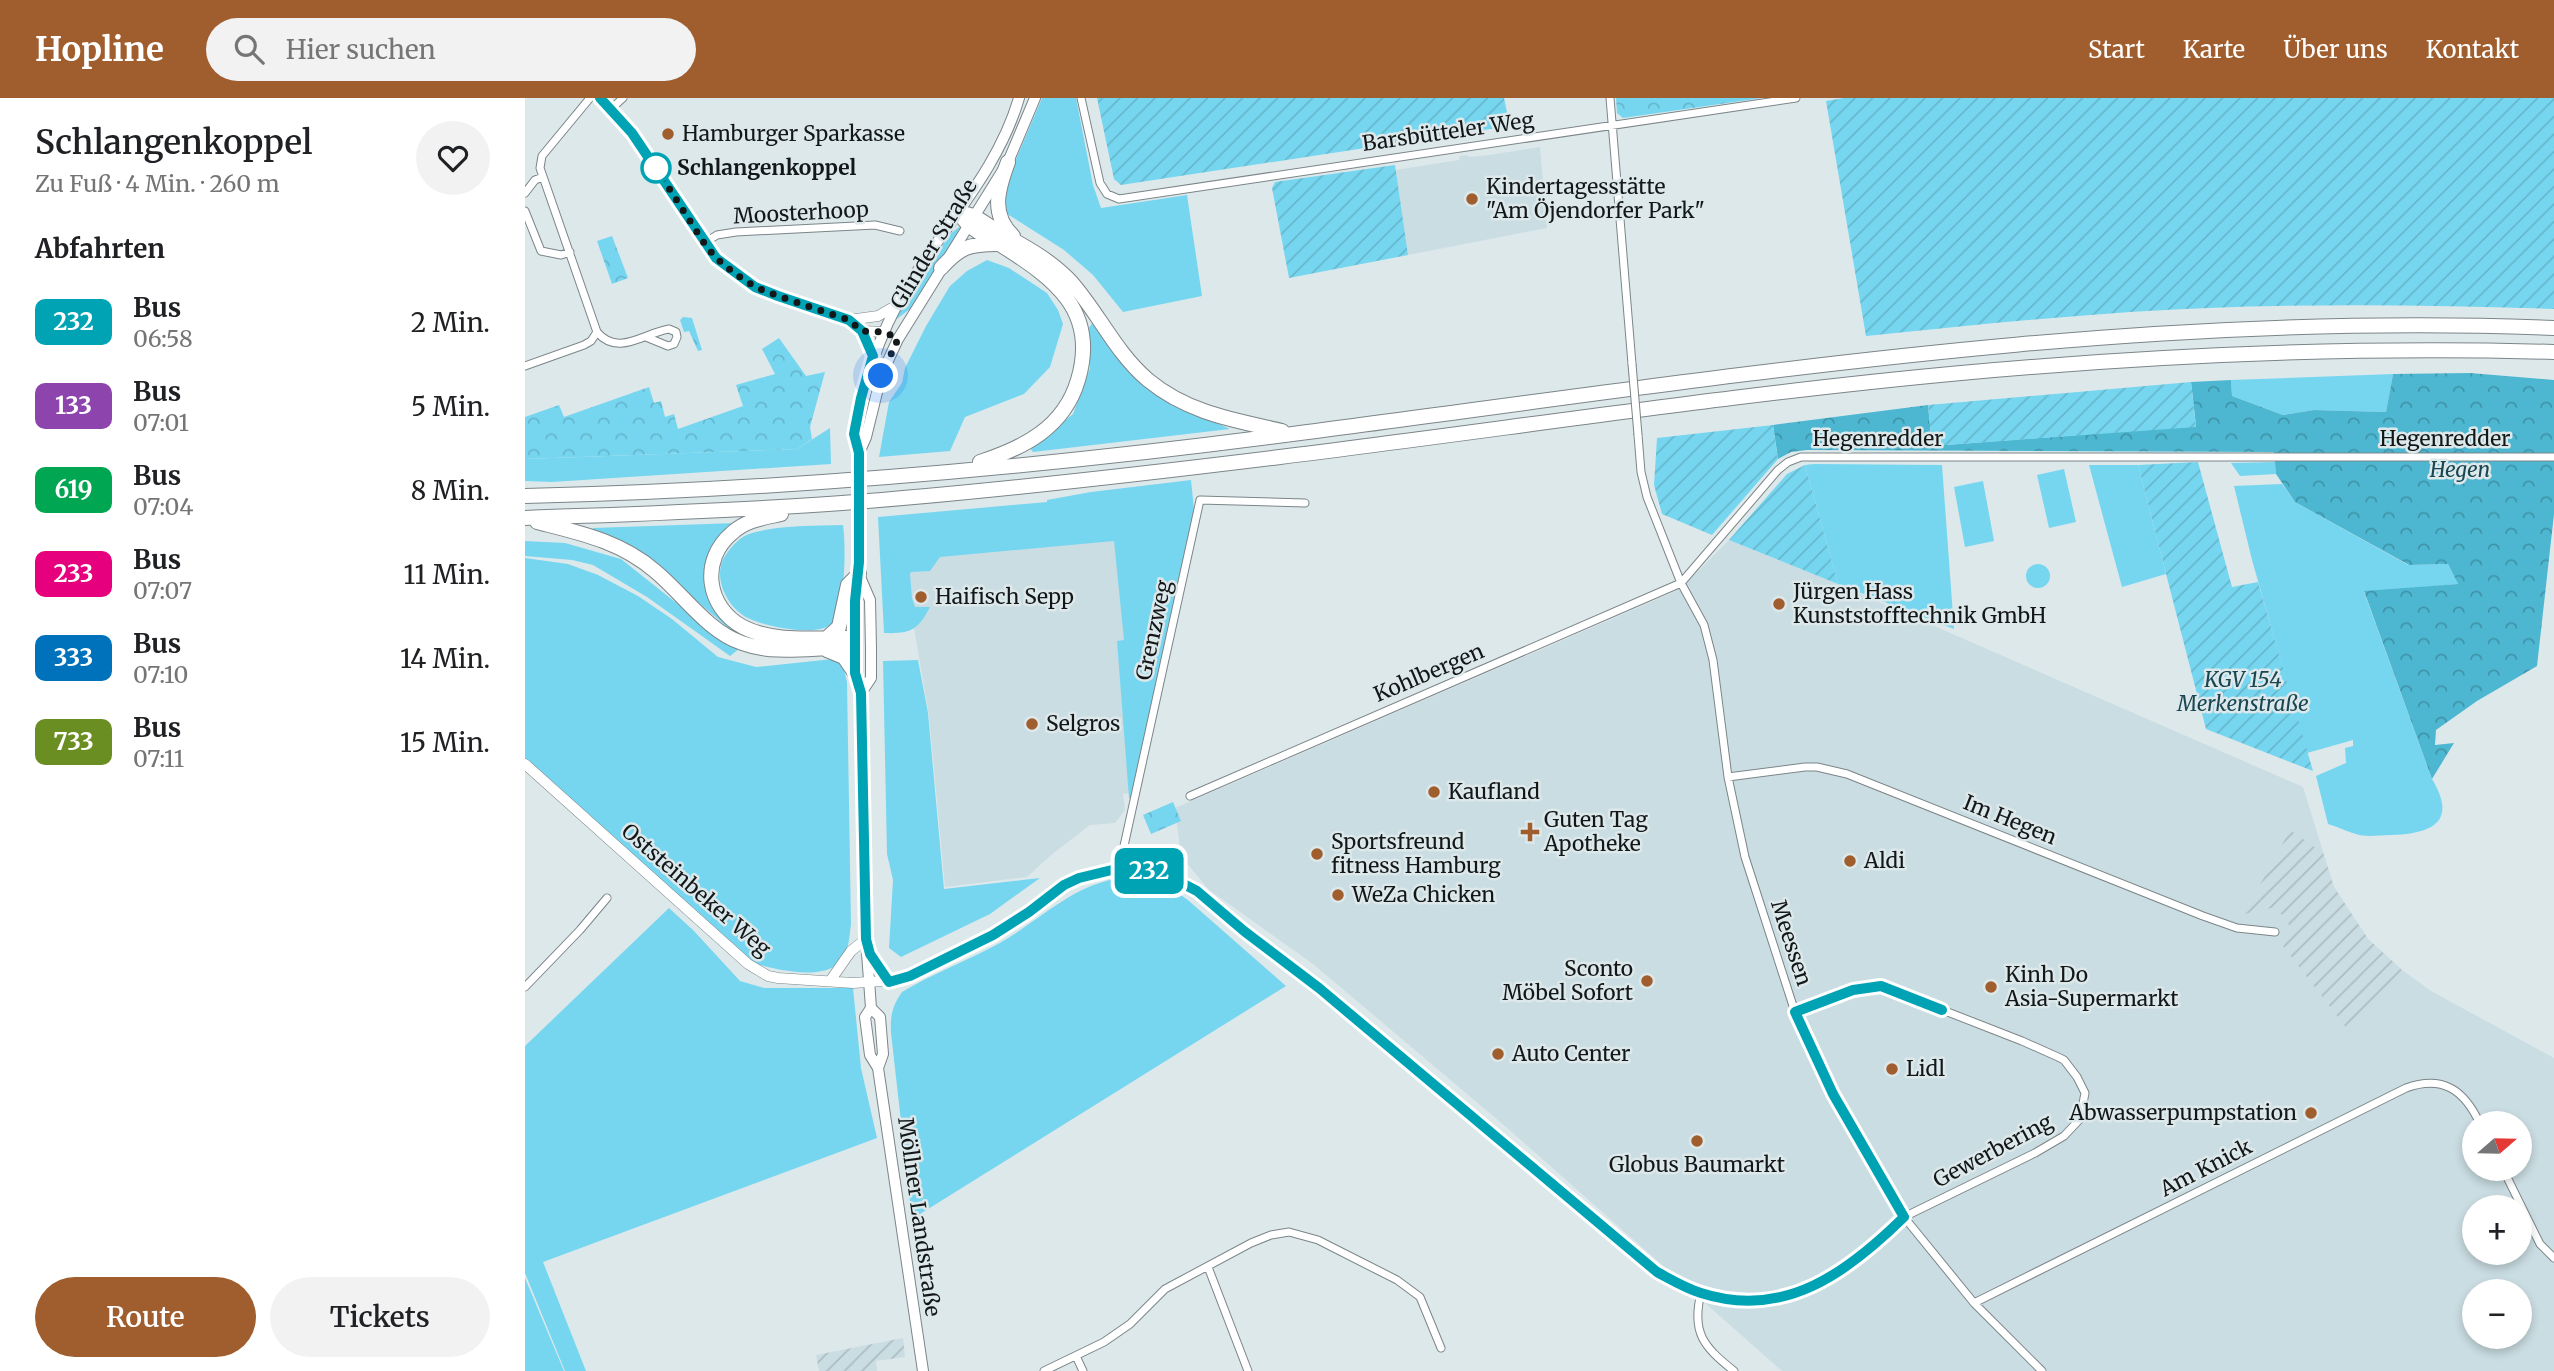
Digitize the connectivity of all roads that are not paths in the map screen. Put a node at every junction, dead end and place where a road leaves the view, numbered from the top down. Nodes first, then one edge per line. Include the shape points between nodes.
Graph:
1 (590, 98) edge
2 (600, 98) edge
3 (623, 98) edge
4 (1019, 98) edge
5 (1035, 98) edge
6 (1081, 98) edge
7 (1609, 98) edge
8 (1796, 98) edge
9 (611, 109) junction
10 (1613, 125) junction
11 (1008, 162) junction
12 (543, 177) junction
13 (525, 193) edge
14 (525, 211) edge
15 (967, 218) junction
16 (900, 231) dead end
17 (704, 243) junction
18 (999, 244) junction
19 (1022, 244) junction
20 (570, 252) junction
21 (941, 268) junction
22 (897, 305) junction
23 (867, 317) junction
24 (849, 320) junction
25 (2554, 328) edge
26 (862, 331) junction
27 (597, 332) junction
28 (885, 332) junction
29 (646, 337) dead end
30 (898, 339) junction
31 (2492, 351) junction
32 (2554, 352) edge
33 (873, 356) junction
34 (2554, 359) edge
35 (525, 366) edge
36 (1294, 434) junction
37 (859, 453) junction
38 (2554, 457) edge
39 (952, 471) junction
40 (525, 496) edge
41 (1305, 503) dead end
42 (824, 504) junction
43 (525, 519) edge
44 (859, 575) junction
45 (1681, 583) junction
46 (825, 643) junction
47 (855, 643) junction
48 (871, 644) junction
49 (855, 673) junction
50 (861, 693) junction
51 (525, 764) edge
52 (1728, 776) junction
53 (1191, 796) dead end
54 (1126, 869) junction
55 (607, 898) dead end
56 (2275, 932) dead end
57 (866, 939) junction
58 (830, 982) junction
59 (869, 982) junction
60 (889, 982) junction
61 (525, 987) edge
62 (1795, 1012) junction
63 (2473, 1111) edge
64 (2509, 1181) edge
65 (1904, 1217) junction
66 (2554, 1258) edge
67 (1208, 1267) junction
68 (1701, 1293) junction
69 (1974, 1303) junction
70 (1441, 1348) dead end
71 (1076, 1356) junction
72 (923, 1371) edge
73 (1044, 1371) edge
74 (1083, 1371) edge
75 (1248, 1371) edge
76 (1734, 1371) edge
77 (2042, 1371) edge

1 - 12 street via 542,156
2 - 9 street
3 - 9 street
4 - 15 main road, Glinder Straße
5 - 11 main road, Glinder Straße
6 - 10 street, Barsbütteler Weg via 1100,183 1107,194 1119,199
7 - 10 street
8 - 10 street, Barsbütteler Weg
9 - 17 street via 632,133
10 - 45 street, bridge via 1641,472
11 - 15 main road, Glinder Straße
11 - 19 highway via 998,209 1005,227
12 - 13 street
12 - 20 street
14 - 20 street via 541,251
15 - 18 highway
15 - 19 highway
15 - 21 main road, Glinder Straße
15 - 22 main road, Glinder Straße
16 - 17 street, Moosterhoop via 875,225 746,232 716,235
17 - 24 street via 716,258 755,287
18 - 21 highway via 967,247
18 - 39 highway via 1048,277 1072,305 1083,336 1081,369 1068,404 1045,431 1014,451
19 - 36 highway via 1071,282 1127,359 1162,390 1220,418
20 - 27 street
21 - 30 main road, Glinder Straße
22 - 23 street
22 - 28 main road, Glinder Straße
23 - 24 street
23 - 28 street
24 - 26 street
25 - 36 highway via 2292,326 2027,344 1832,364
26 - 28 street
26 - 33 street
27 - 29 street via 624,344
27 - 35 street via 585,345
28 - 30 street
28 - 33 main road, Glinder Straße
30 - 37 main road, Glinder Straße via 881,376
31 - 32 highway
31 - 34 highway
31 - 42 highway via 2281,352 1961,373 1075,481
33 - 37 main road, Glinder Straße via 854,434
36 - 39 highway
37 - 44 main road, Glinder Straße, bridge
38 - 45 street, Hegenredder via 1801,457 1778,470
39 - 40 highway via 730,489
41 - 54 street, Grenzweg via 1200,500 1123,846
42 - 43 highway
42 - 46 highway via 751,520 739,527 716,551 710,575 722,609 744,627 776,637
43 - 46 highway via 620,547 741,643 767,649
44 - 46 highway via 848,584 839,627
44 - 47 main road, Glinder Straße
44 - 48 main road, Glinder Straße via 870,600
45 - 52 street, Meessen via 1703,625 1713,660
45 - 53 street, Kohlbergen
46 - 47 highway
46 - 49 highway via 844,657
47 - 48 main road
47 - 49 main road, Glinder Straße
48 - 50 main road, Glinder Straße via 871,678
49 - 50 main road, Glinder Straße
50 - 57 main road, Glinder Straße
51 - 58 street, Oststeinbeker Weg via 747,964 778,978
52 - 56 street, Im Hegen via 1817,767 1847,774 2203,916 2237,928
52 - 62 street, Meessen via 1747,864
54 - 60 street, Oststeinbeker Weg via 1105,870 1072,881 993,935
54 - 68 street, Oststeinbeker Weg via 1168,876 1197,891 1657,1272
55 - 61 street
57 - 58 street via 851,950
57 - 59 main road, Glinder Straße
57 - 60 street via 870,954
58 - 59 street, Oststeinbeker Weg
59 - 60 street, Oststeinbeker Weg
59 - 72 main road, Möllner Landstraße via 871,1008 880,1017 883,1054 878,1068
62 - 65 street, Meessen via 1833,1094
62 - 65 street, Gewerbering via 1853,990 1881,986 2049,1053 2064,1060 2077,1077 2084,1093 2080,1119 2064,1136
63 - 69 street, Am Knick via 2453,1088 2423,1082
64 - 66 street via 2540,1244
65 - 68 street, Oststeinbeker Weg via 1845,1270 1799,1292 1757,1300
65 - 69 street, Meessen
67 - 70 street via 1271,1235 1308,1236 1397,1280 1420,1297
67 - 71 street via 1165,1289 1130,1324
67 - 75 street
68 - 76 street via 1697,1326 1705,1342
69 - 77 street, Meessen
71 - 73 street
71 - 74 street

